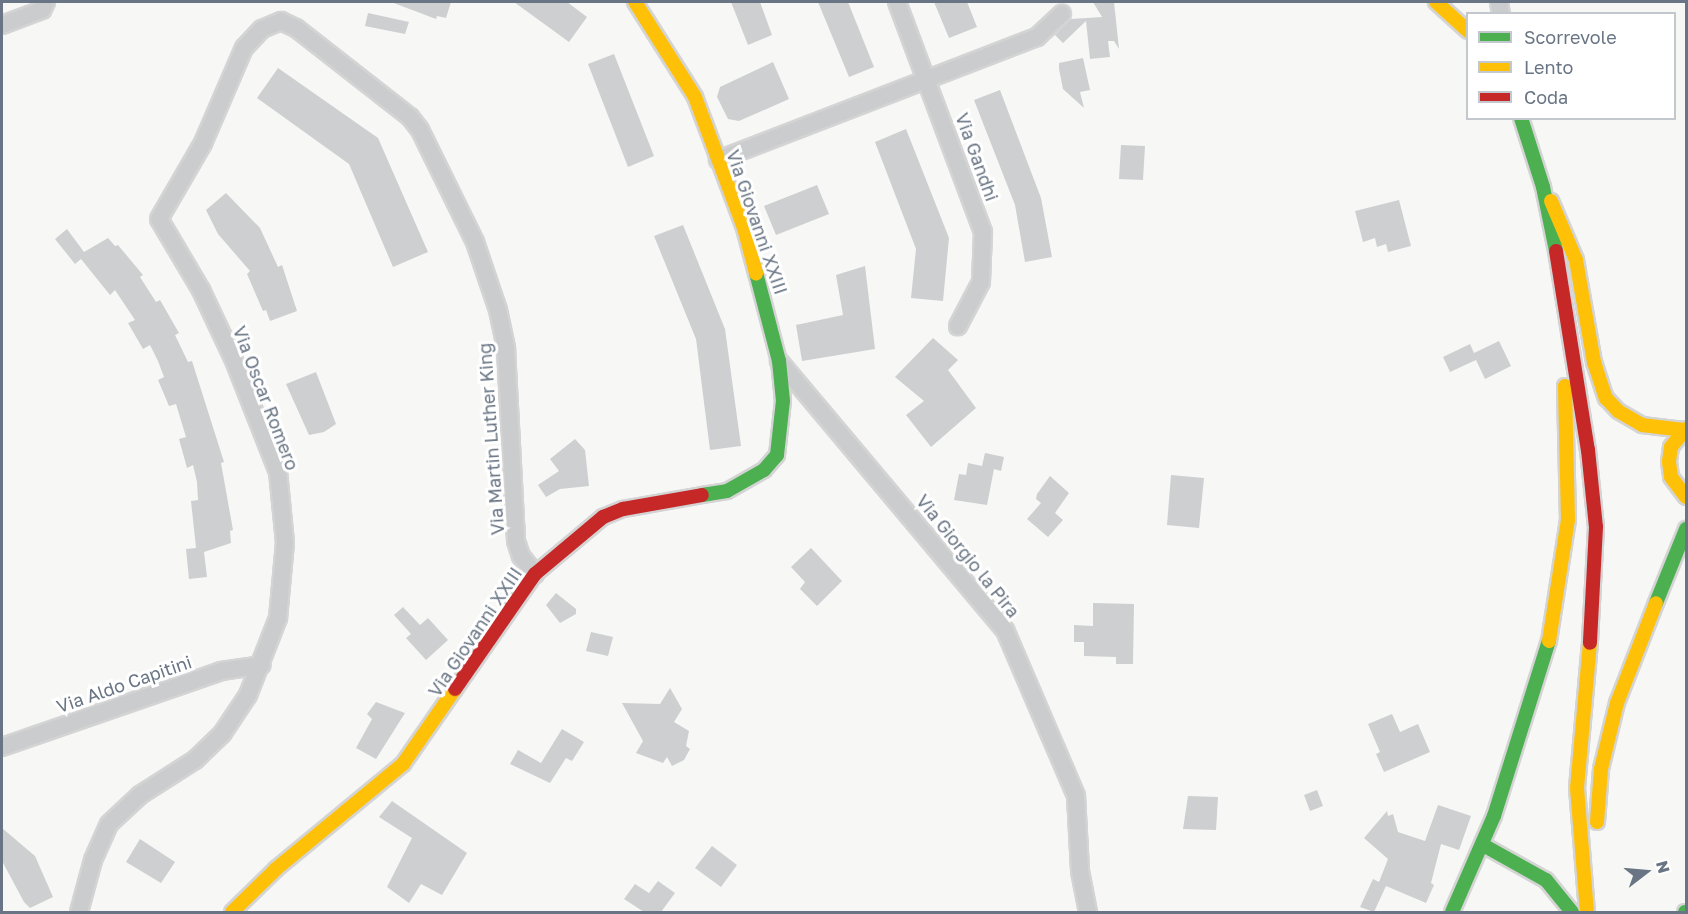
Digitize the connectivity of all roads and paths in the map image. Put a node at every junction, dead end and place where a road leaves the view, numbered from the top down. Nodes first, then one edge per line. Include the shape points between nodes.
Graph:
1 (46, 2) edge
2 (635, 2) edge
3 (897, 2) edge
4 (1436, 2) edge
5 (1062, 14) dead end
6 (281, 21) joint
7 (2, 25) edge
8 (1466, 31) edge
9 (928, 80) junction
10 (1522, 120) edge
11 (718, 160) junction
12 (1543, 187) junction
13 (1556, 252) junction
14 (958, 326) dead end
15 (779, 361) junction
16 (1685, 429) edge
17 (1686, 497) edge
18 (1686, 529) edge
19 (535, 574) junction
20 (262, 665) junction
21 (2, 747) edge
22 (1483, 845) junction
23 (79, 912) edge
24 (232, 912) edge
25 (1088, 912) edge
26 (1452, 912) edge
27 (1572, 912) edge
28 (1587, 912) edge
29 (1602, 912) edge

1 - 7 street via 42,10
2 - 11 main road, Via Giovanni XXIII via 695,97
3 - 9 street, Via Gandhi
4 - 8 main road
5 - 9 street via 1037,37
6 - 19 street, Via Martin Luther King via 296,28 410,117 475,242 498,310 506,349 516,541 521,556
6 - 20 street, Via Oscar Romero via 262,29 244,48 203,143 159,219 201,290 278,472 285,543 278,618
9 - 11 street
9 - 14 street, Via Gandhi via 983,232 981,282
10 - 12 main road
11 - 15 main road, Via Giovanni XXIII via 751,249
12 - 13 main road
12 - 16 main road via 1574,253 1594,362 1606,398 1618,411 1642,425
13 - 22 main road via 1569,455 1564,564 1549,643
13 - 28 main road via 1588,450 1596,526 1595,590 1577,788
15 - 19 main road, Via Giovanni XXIII via 781,433 777,455 765,470 727,491 623,509 603,517
15 - 25 street, Via Giorgio la Pira via 1005,630 1076,796 1080,871
16 - 17 main road via 1671,447 1669,462 1671,477
18 - 29 main road via 1617,703 1601,769 1597,845
19 - 24 main road, Via Giovanni XXIII via 403,764 347,814 276,868
20 - 21 street, Via Aldo Capitini via 221,671
20 - 23 street, Via Oscar Romero via 248,695 208,748 140,795 109,824 93,860
22 - 26 main road
22 - 27 main road via 1546,880

